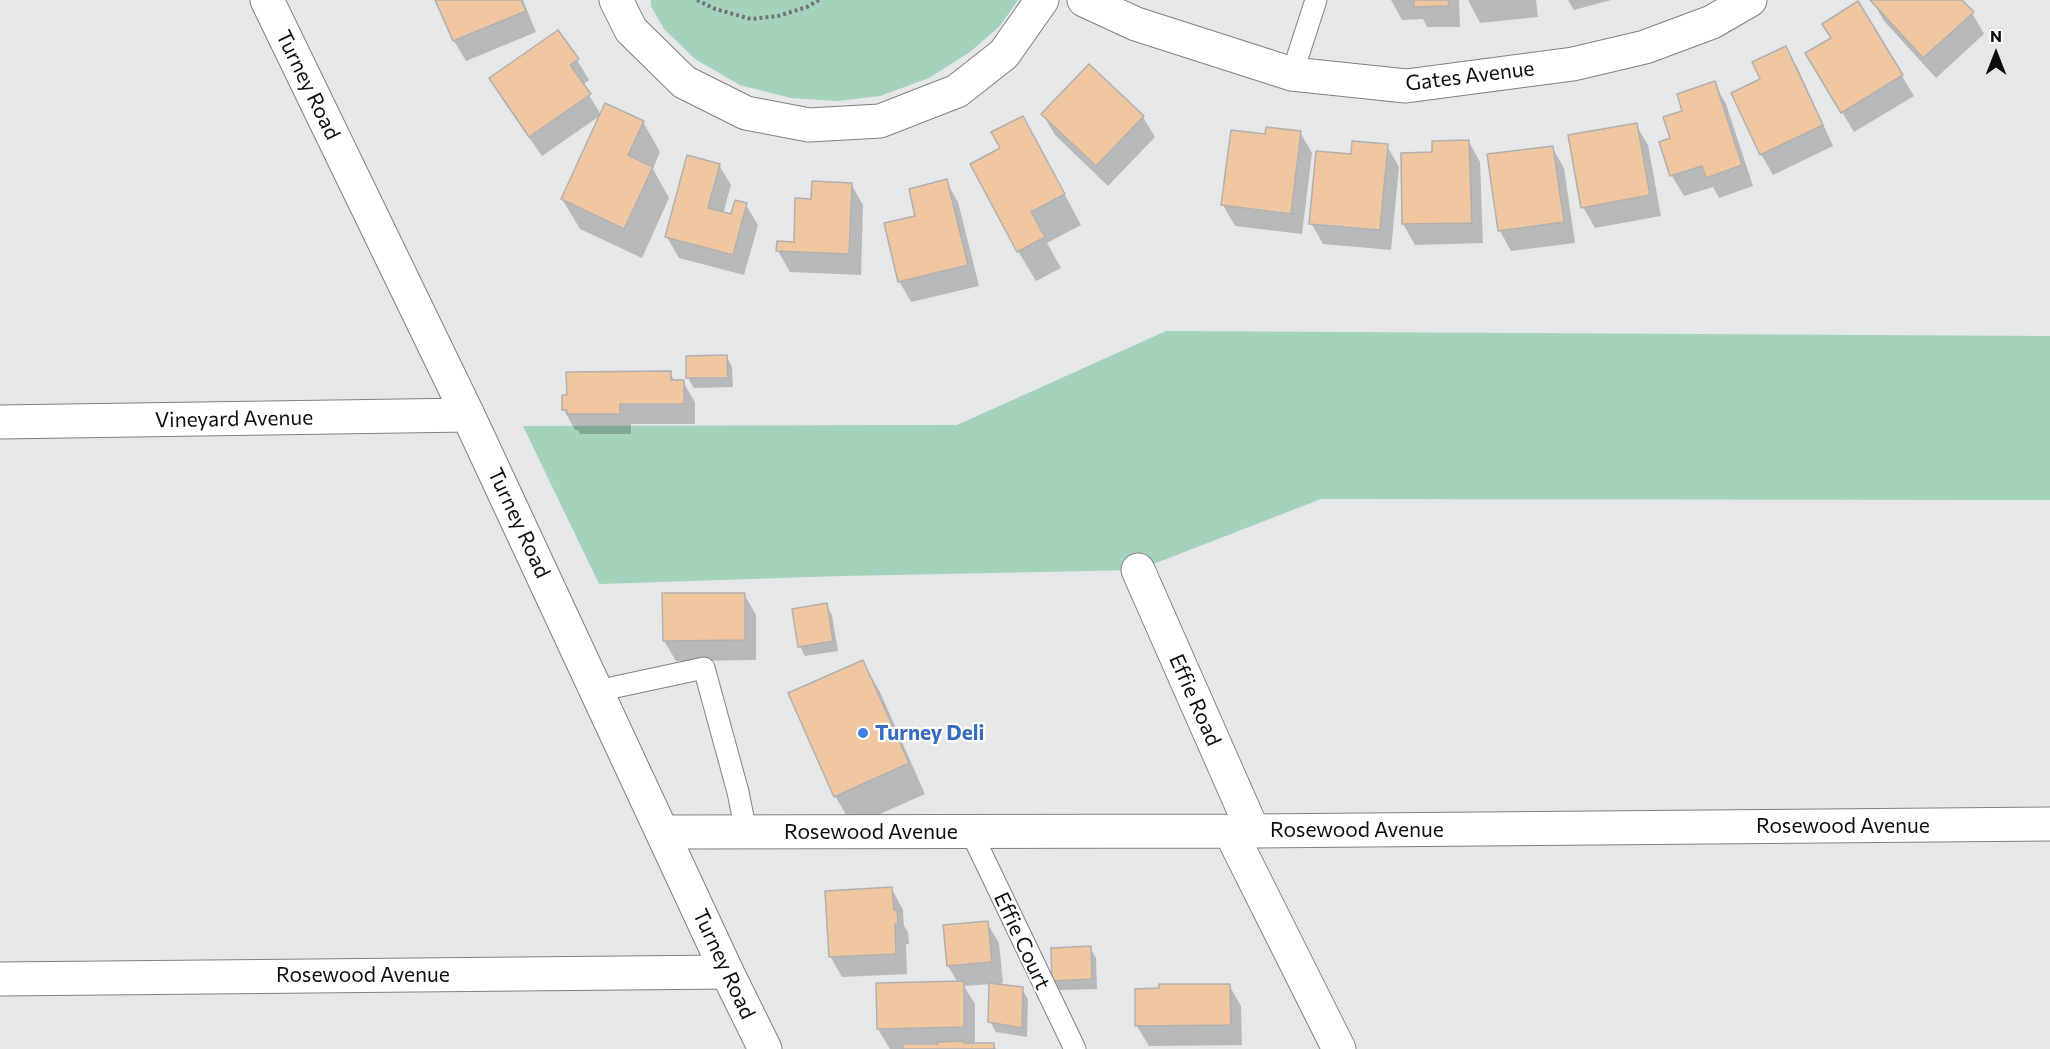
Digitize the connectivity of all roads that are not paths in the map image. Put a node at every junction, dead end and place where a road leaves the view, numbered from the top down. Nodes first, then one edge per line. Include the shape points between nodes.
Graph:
1 (267, 0) edge
2 (616, 0) edge
3 (1042, 0) edge
4 (1084, 0) edge
5 (1316, 0) edge
6 (1750, 0) edge
7 (1293, 74) junction
8 (468, 415) junction
9 (0, 422) edge
10 (1138, 570) dead end
11 (597, 691) junction
12 (2050, 824) edge
13 (1241, 831) junction
14 (663, 832) junction
15 (746, 832) junction
16 (971, 832) junction
17 (727, 972) junction
18 (0, 978) edge
19 (765, 1049) edge
20 (1075, 1049) edge
21 (1339, 1049) edge

1 - 8 street, Turney Road
2 - 3 street via 631,30 684,82 746,112 809,125 880,121 957,91 1004,54
4 - 7 street, Gates Avenue via 1136,24
5 - 7 lane
6 - 7 street, Gates Avenue via 1712,22 1645,48 1573,64 1406,86
8 - 9 street, Vineyard Avenue
8 - 11 street, Turney Road
10 - 13 street, Effie Road
11 - 14 street, Turney Road
11 - 15 lane via 704,668
12 - 13 street, Rosewood Avenue
13 - 16 street, Rosewood Avenue
13 - 21 street, Effie Road
14 - 15 street, Rosewood Avenue
14 - 17 street, Turney Road
15 - 16 street, Rosewood Avenue
16 - 20 lane, Effie Court
17 - 18 street, Rosewood Avenue
17 - 19 street, Turney Road

